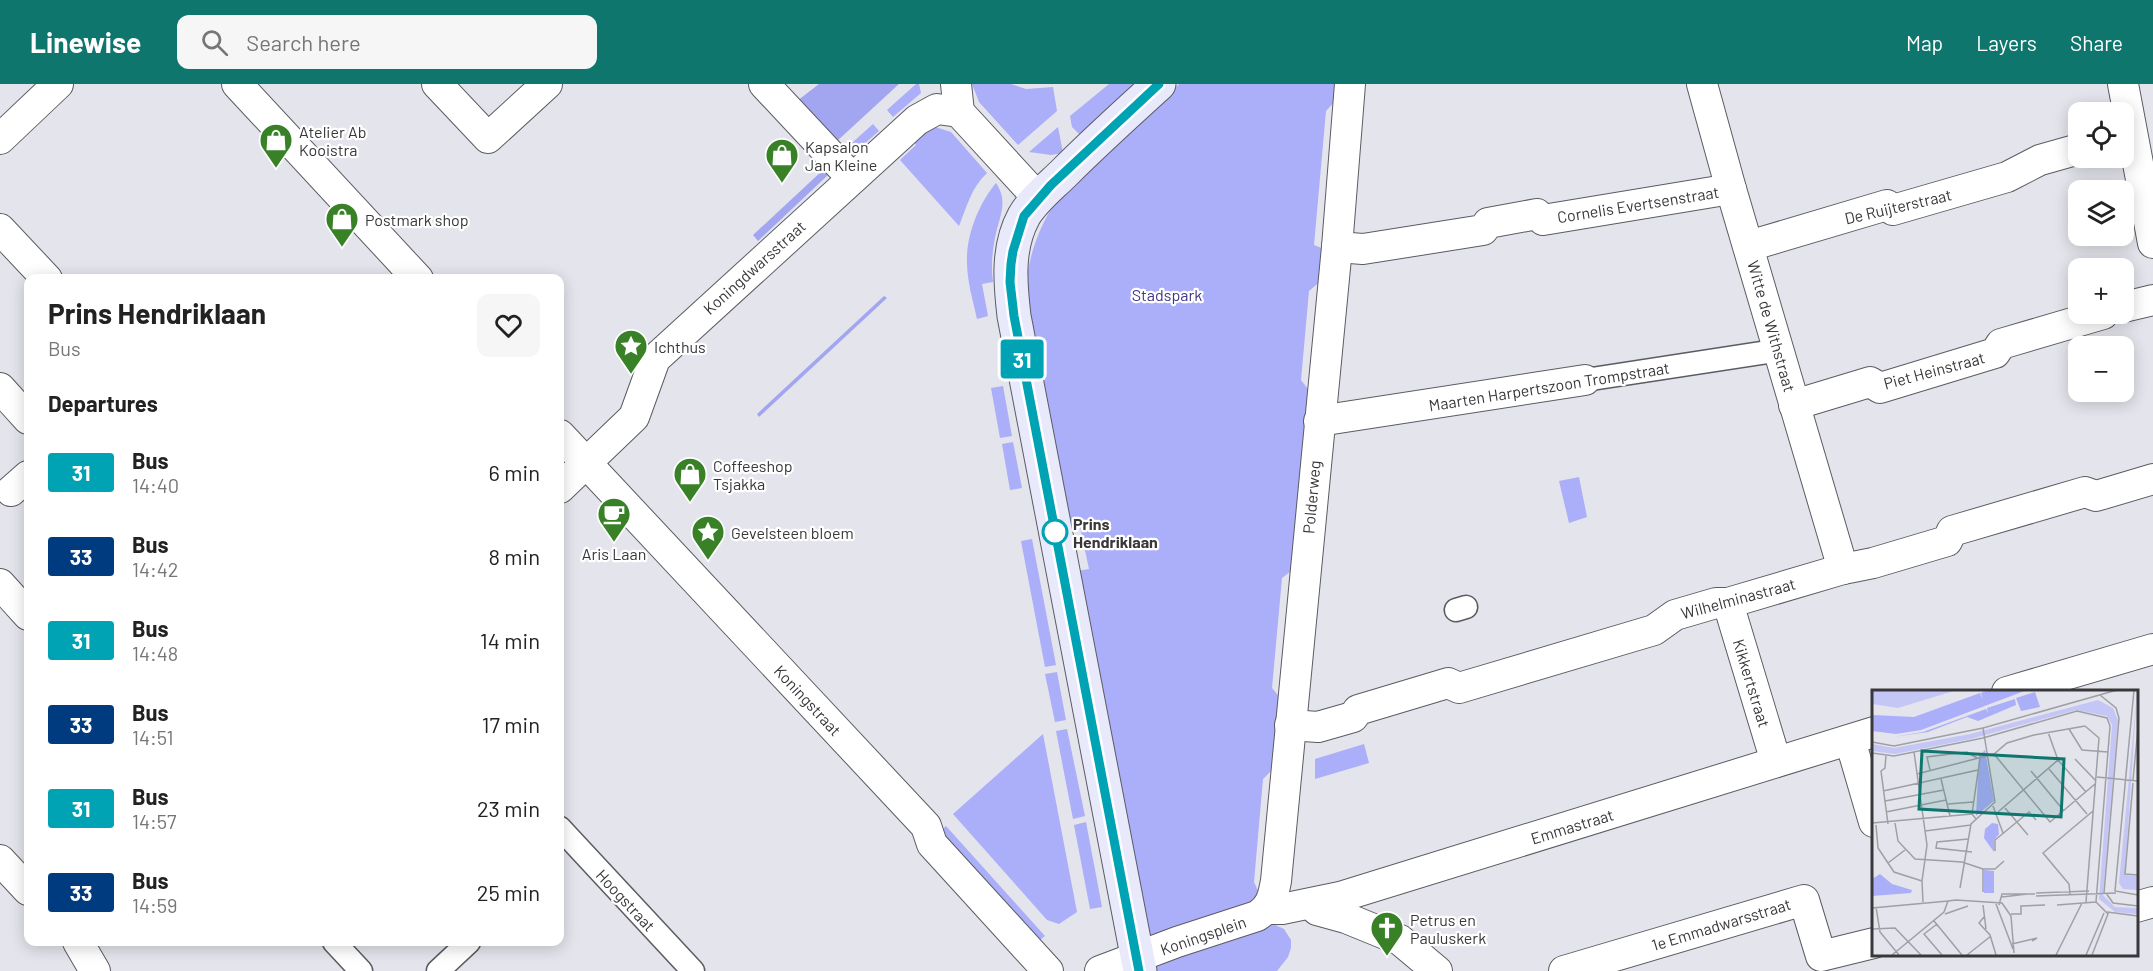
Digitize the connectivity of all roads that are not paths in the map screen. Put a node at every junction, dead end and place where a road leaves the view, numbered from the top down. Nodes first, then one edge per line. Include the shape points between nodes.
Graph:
1 (58, 84) edge
2 (237, 84) edge
3 (437, 84) edge
4 (547, 84) edge
5 (765, 84) edge
6 (1159, 84) edge
7 (1350, 84) edge
8 (1702, 84) edge
9 (2123, 84) edge
10 (958, 98) edge
11 (2137, 136) edge
12 (0, 139) edge
13 (2068, 152) edge
14 (852, 178) junction
15 (1731, 189) junction
16 (1038, 198) junction
17 (0, 229) edge
18 (2153, 243) edge
19 (1749, 246) junction
20 (1337, 247) junction
21 (42, 274) edge
22 (413, 274) edge
23 (2153, 300) edge
24 (2134, 305) edge
25 (2069, 324) edge
26 (1780, 350) junction
27 (1585, 380) joint
28 (0, 388) edge
29 (1794, 405) junction
30 (24, 415) edge
31 (1319, 421) junction
32 (564, 439) edge
33 (586, 464) junction
34 (2153, 479) edge
35 (564, 484) edge
36 (1843, 569) junction
37 (0, 584) edge
38 (1728, 603) junction
39 (24, 611) edge
40 (2153, 649) edge
41 (2020, 690) edge
42 (1290, 725) junction
43 (1862, 736) edge
44 (1776, 762) junction
45 (1872, 808) edge
46 (564, 842) edge
47 (0, 860) edge
48 (24, 886) edge
49 (2153, 902) edge
50 (1313, 904) junction
51 (2138, 906) edge
52 (1267, 909) junction
53 (1872, 943) edge
54 (80, 946) edge
55 (338, 946) edge
56 (465, 946) edge
57 (1138, 964) edge
58 (95, 971) edge
59 (360, 971) edge
60 (438, 971) edge
61 (693, 971) edge
62 (1048, 971) edge
63 (1100, 971) edge
64 (1437, 971) edge
65 (1564, 971) edge

1 - 12 street
2 - 22 street
3 - 4 street via 488,138
5 - 14 street
6 - 16 main road
7 - 20 street, Polderweg
8 - 15 street, Witte de Withstraat
9 - 11 street
10 - 14 street, Koningdwarsstraat via 917,120
10 - 16 street
11 - 18 street
13 - 19 street, De Ruijterstraat via 2040,160 2007,177 1893,210 1887,205
14 - 33 street, Koningdwarsstraat via 655,359 634,417
15 - 19 street, Witte de Withstraat
15 - 20 street, Cornelis Evertsenstraat via 1543,220 1537,214 1488,223 1483,230 1363,249
16 - 57 main road via 1024,216 1013,251 1010,282 1014,316
17 - 21 street
19 - 26 street, Witte de Withstraat
20 - 31 street, Polderweg
23 - 24 street
25 - 29 street, Piet Heinstraat via 2001,344 1995,353 1880,388 1870,382
26 - 27 street, Maarten Harpertszoon Trompstraat
26 - 29 street, Witte de Withstraat
27 - 31 street, Maarten Harpertszoon Trompstraat
28 - 30 street
29 - 36 street, Witte de Withstraat
31 - 42 street, Polderweg
32 - 33 street, Koningstraat
33 - 35 street, Koningdwarsstraat
33 - 62 street, Koningstraat via 926,826 932,843
34 - 36 street, Wilhelminastraat via 2096,496 2085,492 1952,531 1947,541
36 - 38 street, Wilhelminastraat
37 - 39 street
38 - 42 street, Wilhelminastraat via 1675,615 1654,630 1459,688 1448,683 1358,710 1353,717 1318,727
38 - 44 street, Kikkertstraat
40 - 41 street
42 - 52 street, Polderweg via 1276,880
43 - 44 street, Emmastraat
43 - 45 street
44 - 50 street, Emmastraat
46 - 61 street, Hoogstraat
47 - 48 street
49 - 51 street
50 - 52 street, Emmastraat
50 - 64 street via 1317,910 1400,940
52 - 57 street, Koningsplein
53 - 65 street, 1e Emmadwarsstraat via 1821,956 1804,900
54 - 58 street
55 - 59 street
56 - 60 street
57 - 63 street, Koningsplein

